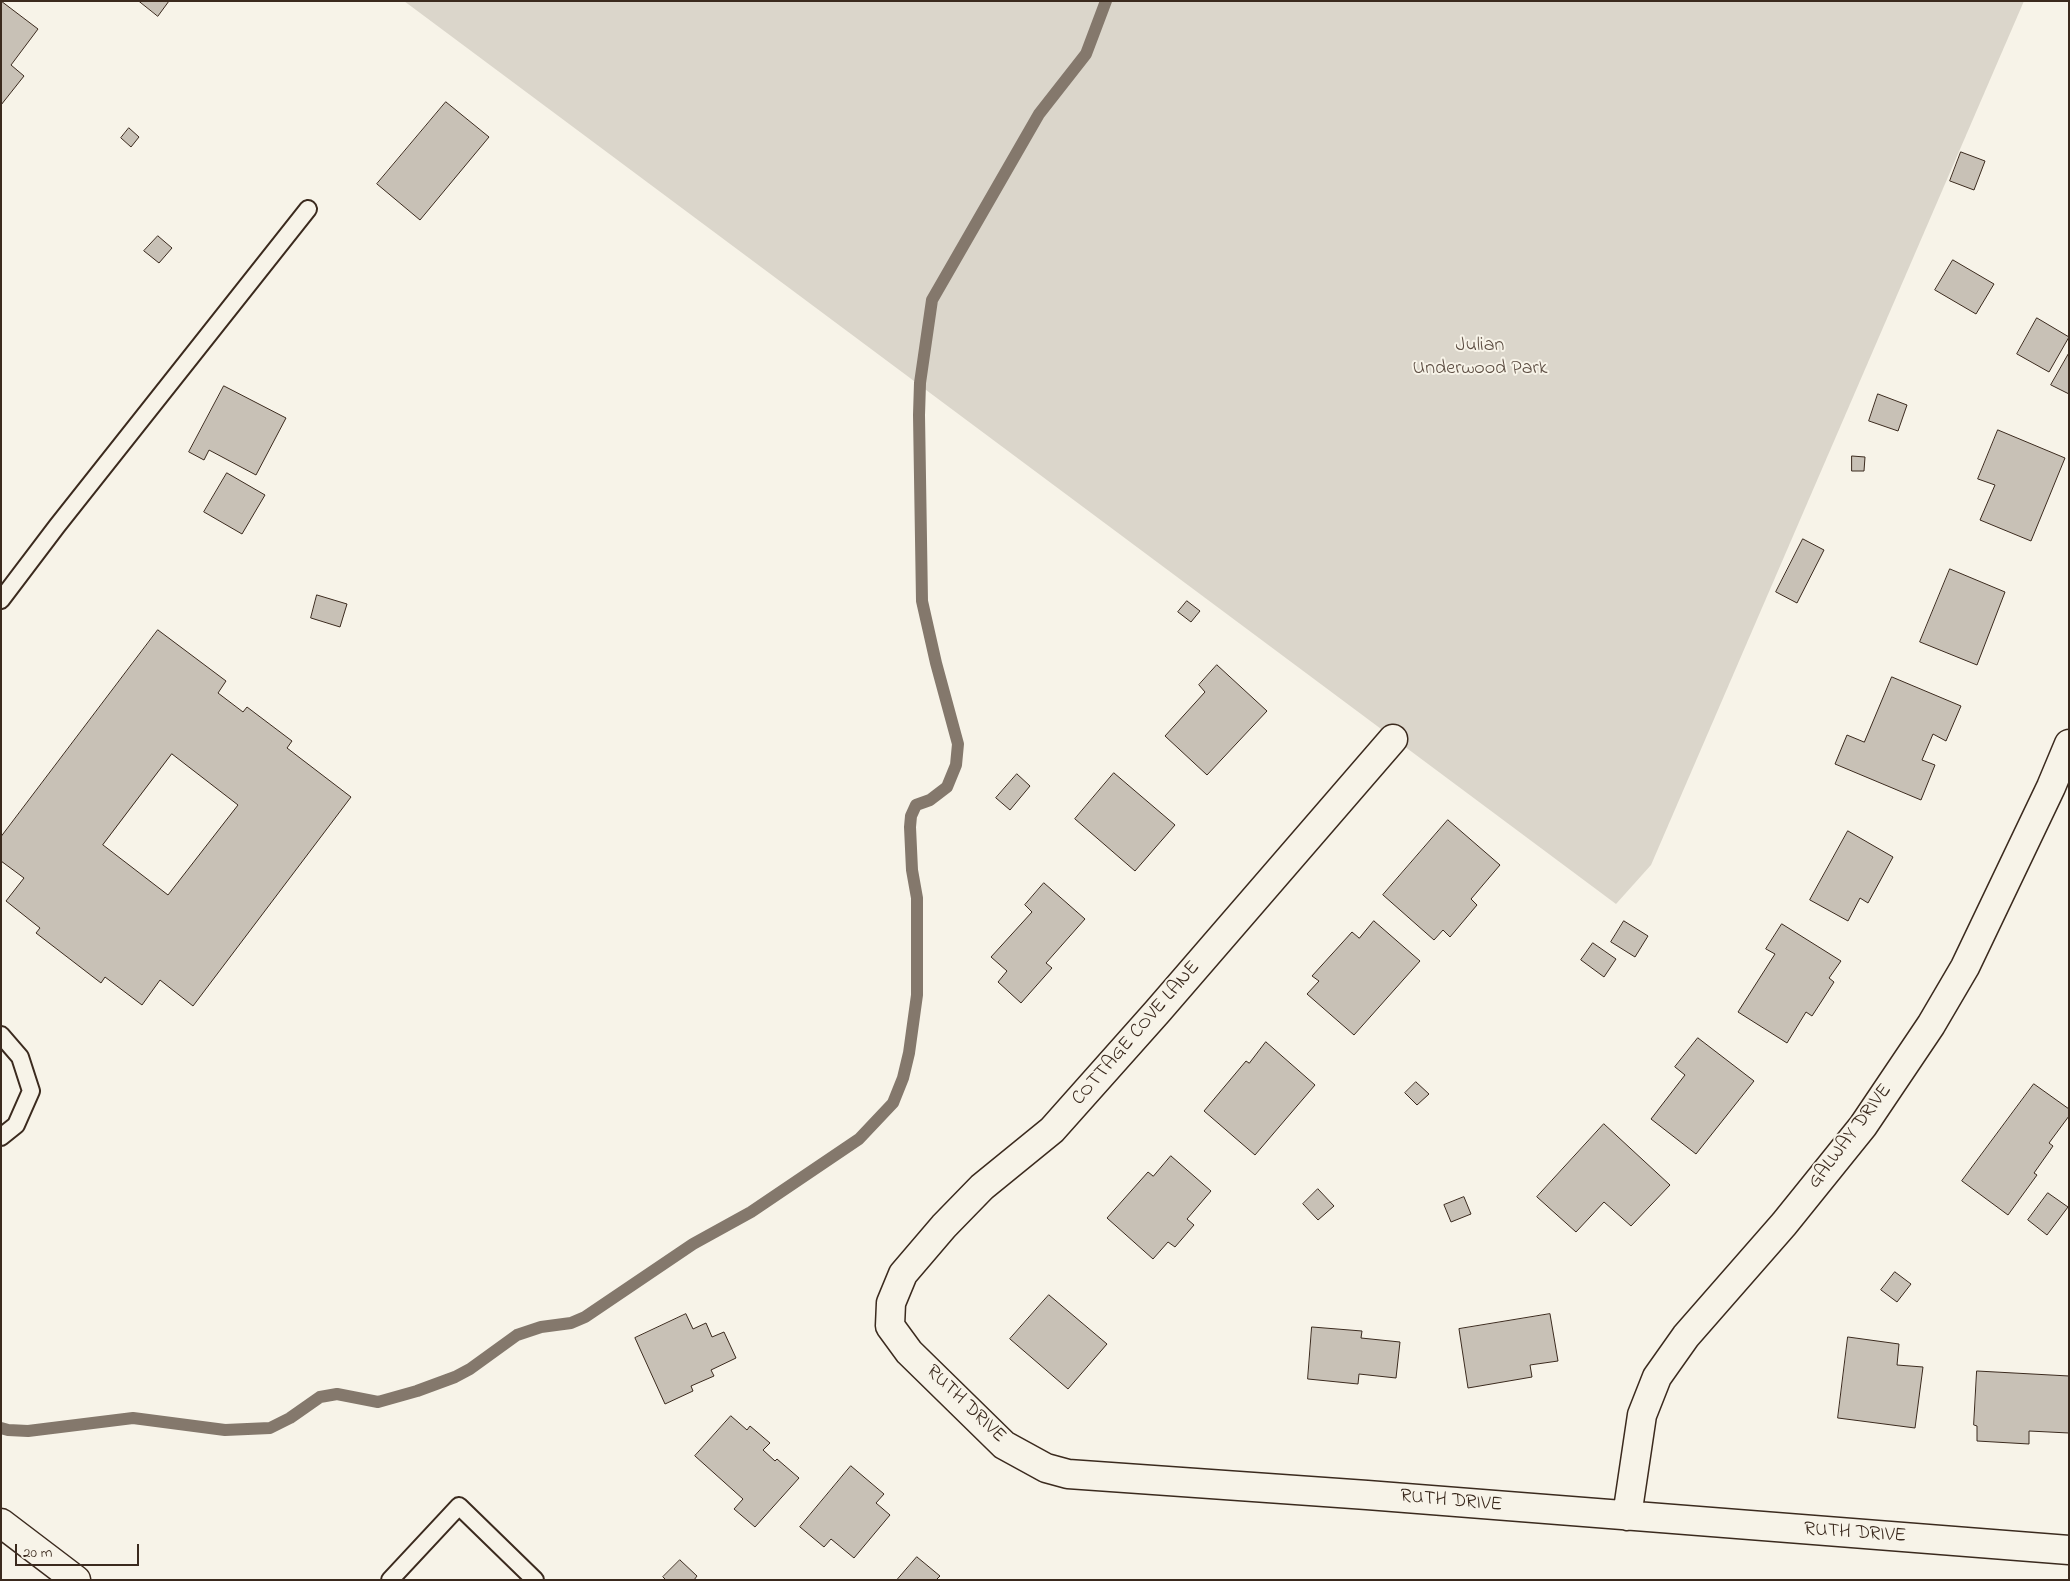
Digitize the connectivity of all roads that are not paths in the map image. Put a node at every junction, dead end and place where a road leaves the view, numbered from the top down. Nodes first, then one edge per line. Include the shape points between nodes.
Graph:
1 (308, 209) dead end
2 (1, 600) edge
3 (1394, 739) dead end
4 (2069, 744) edge
5 (1, 1035) edge
6 (1, 1137) edge
7 (890, 1326) joint
8 (1627, 1516) junction
9 (1, 1523) edge
10 (2069, 1550) edge
11 (65, 1577) edge
12 (390, 1580) edge
13 (535, 1580) edge

1 - 2 lane
3 - 7 street, COTTAGE COVE LANE via 1052,1130 982,1186 944,1226 903,1274 891,1303
4 - 8 street, GALWAY DRIVE via 1969,958 1931,1026 1863,1126 1784,1224 1686,1336 1657,1378 1642,1415
5 - 6 lane via 20,1057 31,1091 16,1125
7 - 8 street, RUTH DRIVE via 909,1352 1004,1445 1046,1468 1068,1474
8 - 10 street, RUTH DRIVE
9 - 11 street
12 - 13 lane via 459,1506

